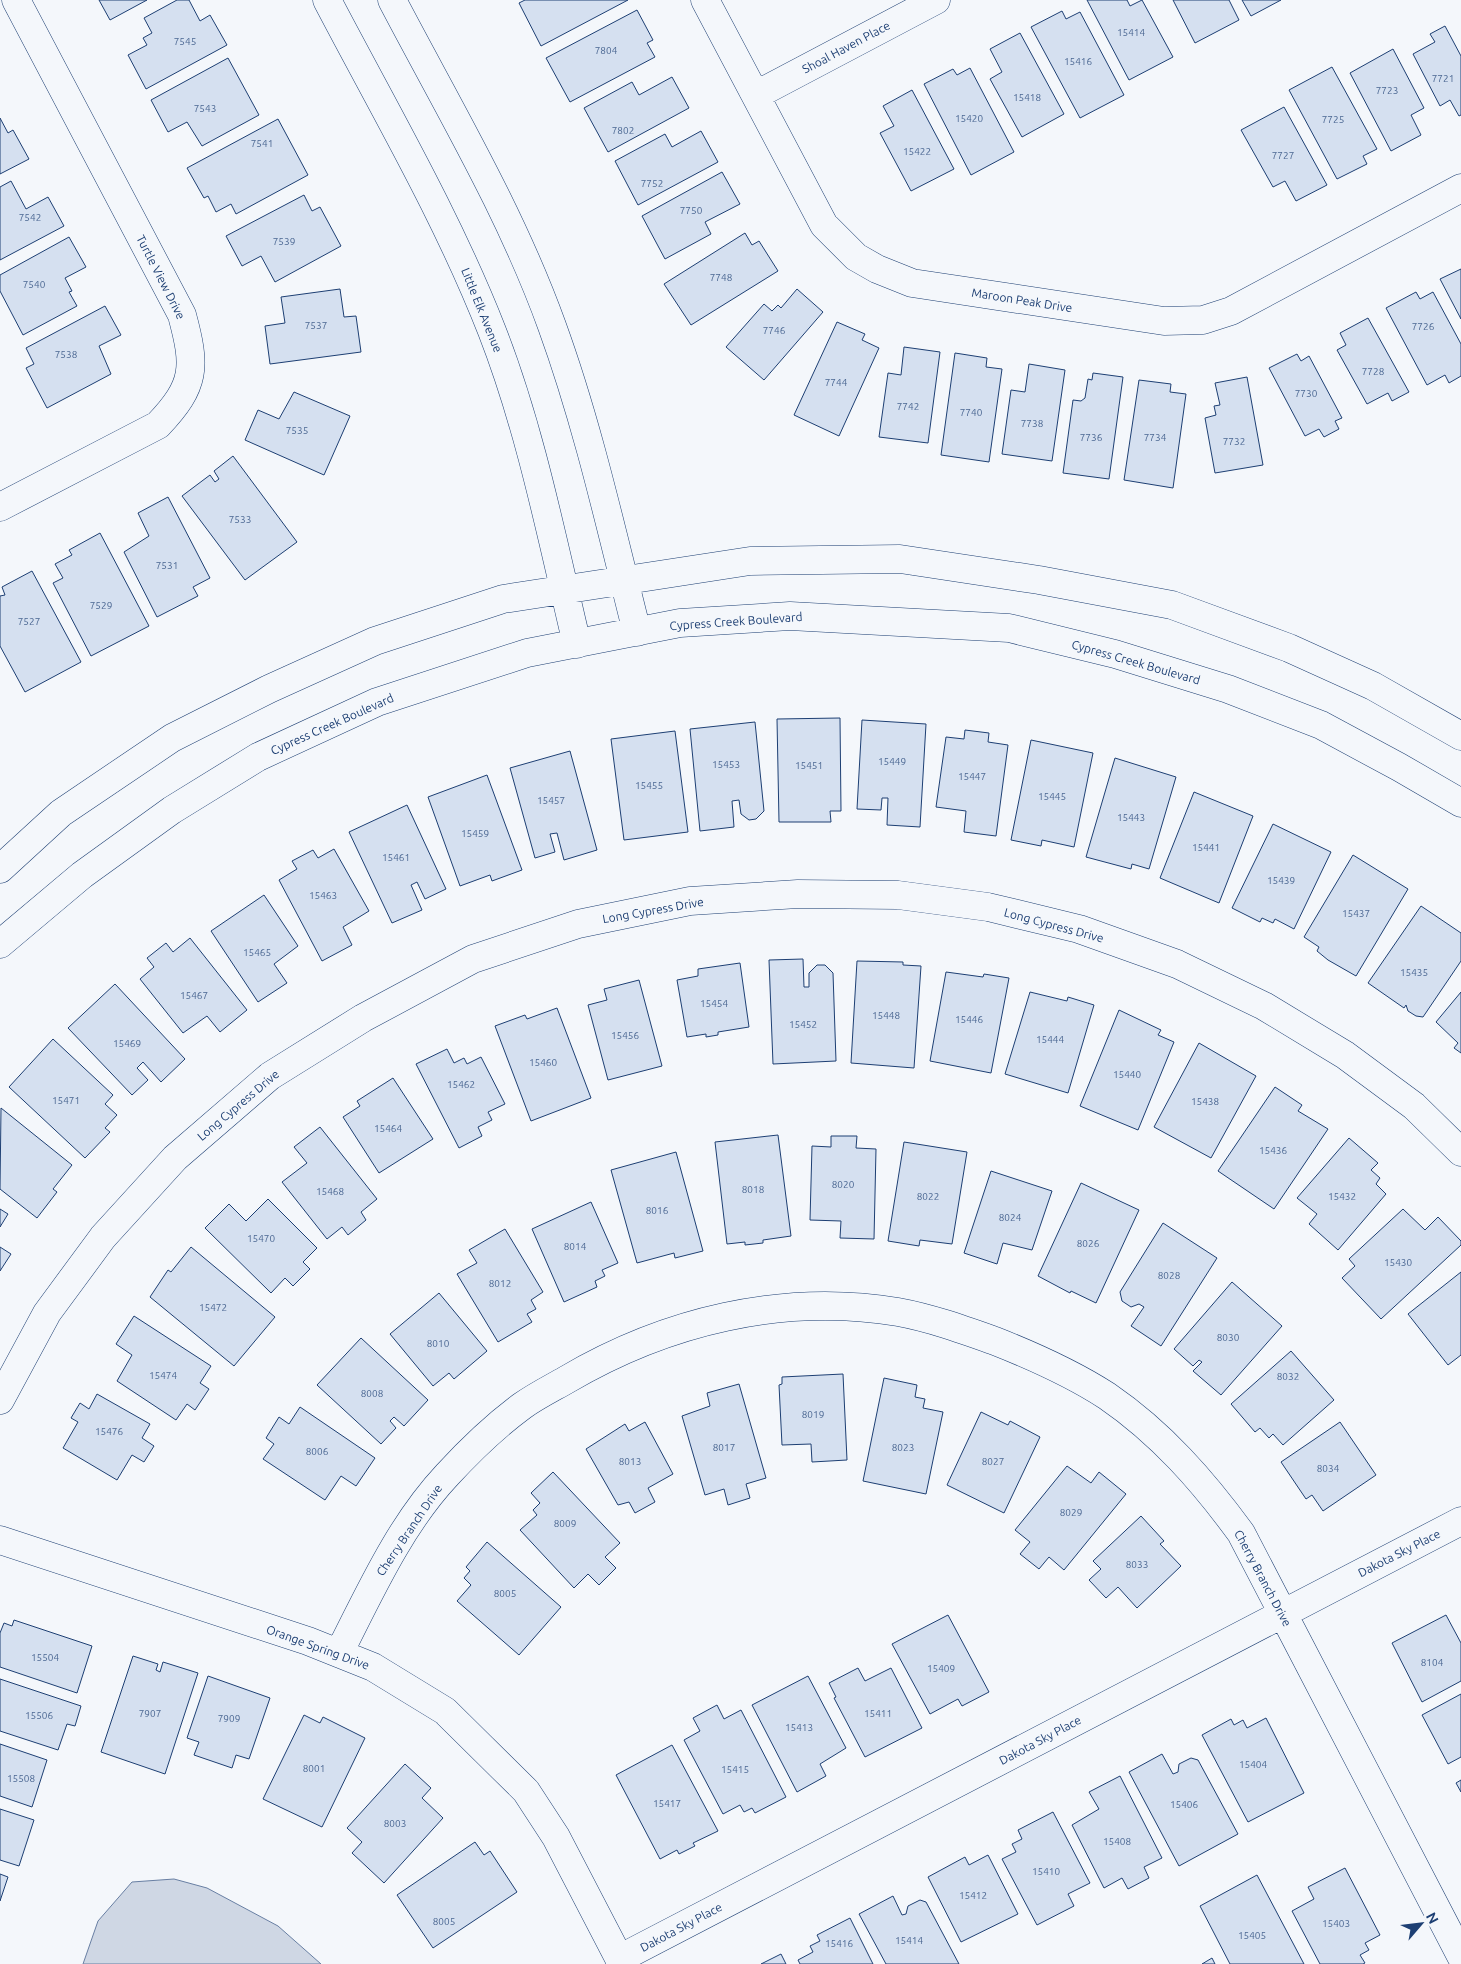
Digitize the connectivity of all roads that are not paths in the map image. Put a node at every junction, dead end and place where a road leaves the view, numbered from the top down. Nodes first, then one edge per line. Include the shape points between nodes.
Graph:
1 (16, 0) edge
2 (327, 0) edge
3 (392, 0) edge
4 (705, 0) edge
5 (936, 0) edge
6 (756, 95) junction
7 (1461, 188) edge
8 (0, 506) edge
9 (624, 580) junction
10 (564, 590) junction
11 (637, 632) junction
12 (577, 644) junction
13 (1461, 736) edge
14 (1461, 803) edge
15 (0, 869) edge
16 (0, 944) edge
17 (1461, 1152) edge
18 (0, 1400) edge
19 (1461, 1521) edge
20 (0, 1540) edge
21 (1282, 1614) junction
22 (339, 1654) junction
23 (1461, 1956) edge
24 (621, 1961) edge

1 - 8 street, Turtle View Drive via 182,315 192,352 189,380 178,404 158,424
2 - 10 street, Little Elk Avenue via 449,232 492,331 524,424
3 - 9 street via 508,221 552,325 582,419
4 - 6 street, Maroon Peak Drive
5 - 6 street, Shoal Haven Place
6 - 7 street, Maroon Peak Drive via 824,225 856,257 877,269 912,283 1164,322 1203,320 1230,311
9 - 10 street
9 - 11 street
9 - 13 street via 750,561 900,559 1049,582 1172,605 1271,642 1373,686
10 - 12 street, Little Elk Avenue
10 - 15 street via 503,599 375,641 268,689 172,738 62,814
11 - 12 street, Cypress Creek Boulevard
11 - 14 street, Cypress Creek Boulevard via 680,624 790,616 1009,628 1115,654 1228,689 1321,726
12 - 16 street, Cypress Creek Boulevard via 527,653 377,702 258,757 165,815 82,876
17 - 18 street, Long Cypress Drive via 1414,1106 1345,1055 1264,1006 1176,964 1079,929 988,907 898,895 798,894 690,901 578,924 473,959 363,1018 270,1076 175,1158 102,1236 47,1313
19 - 21 street, Dakota Sky Place
20 - 22 street, Orange Spring Drive
21 - 22 street, Cherry Branch Drive via 1241,1533 1206,1486 1154,1434 1106,1396 1031,1355 960,1328 899,1312 845,1307 787,1307 736,1313 670,1330 598,1360 523,1405 445,1477 412,1521 380,1571
21 - 23 street, Cherry Branch Drive
21 - 24 street, Dakota Sky Place
22 - 24 street, Orange Spring Drive via 373,1667 445,1711 526,1791 556,1837

